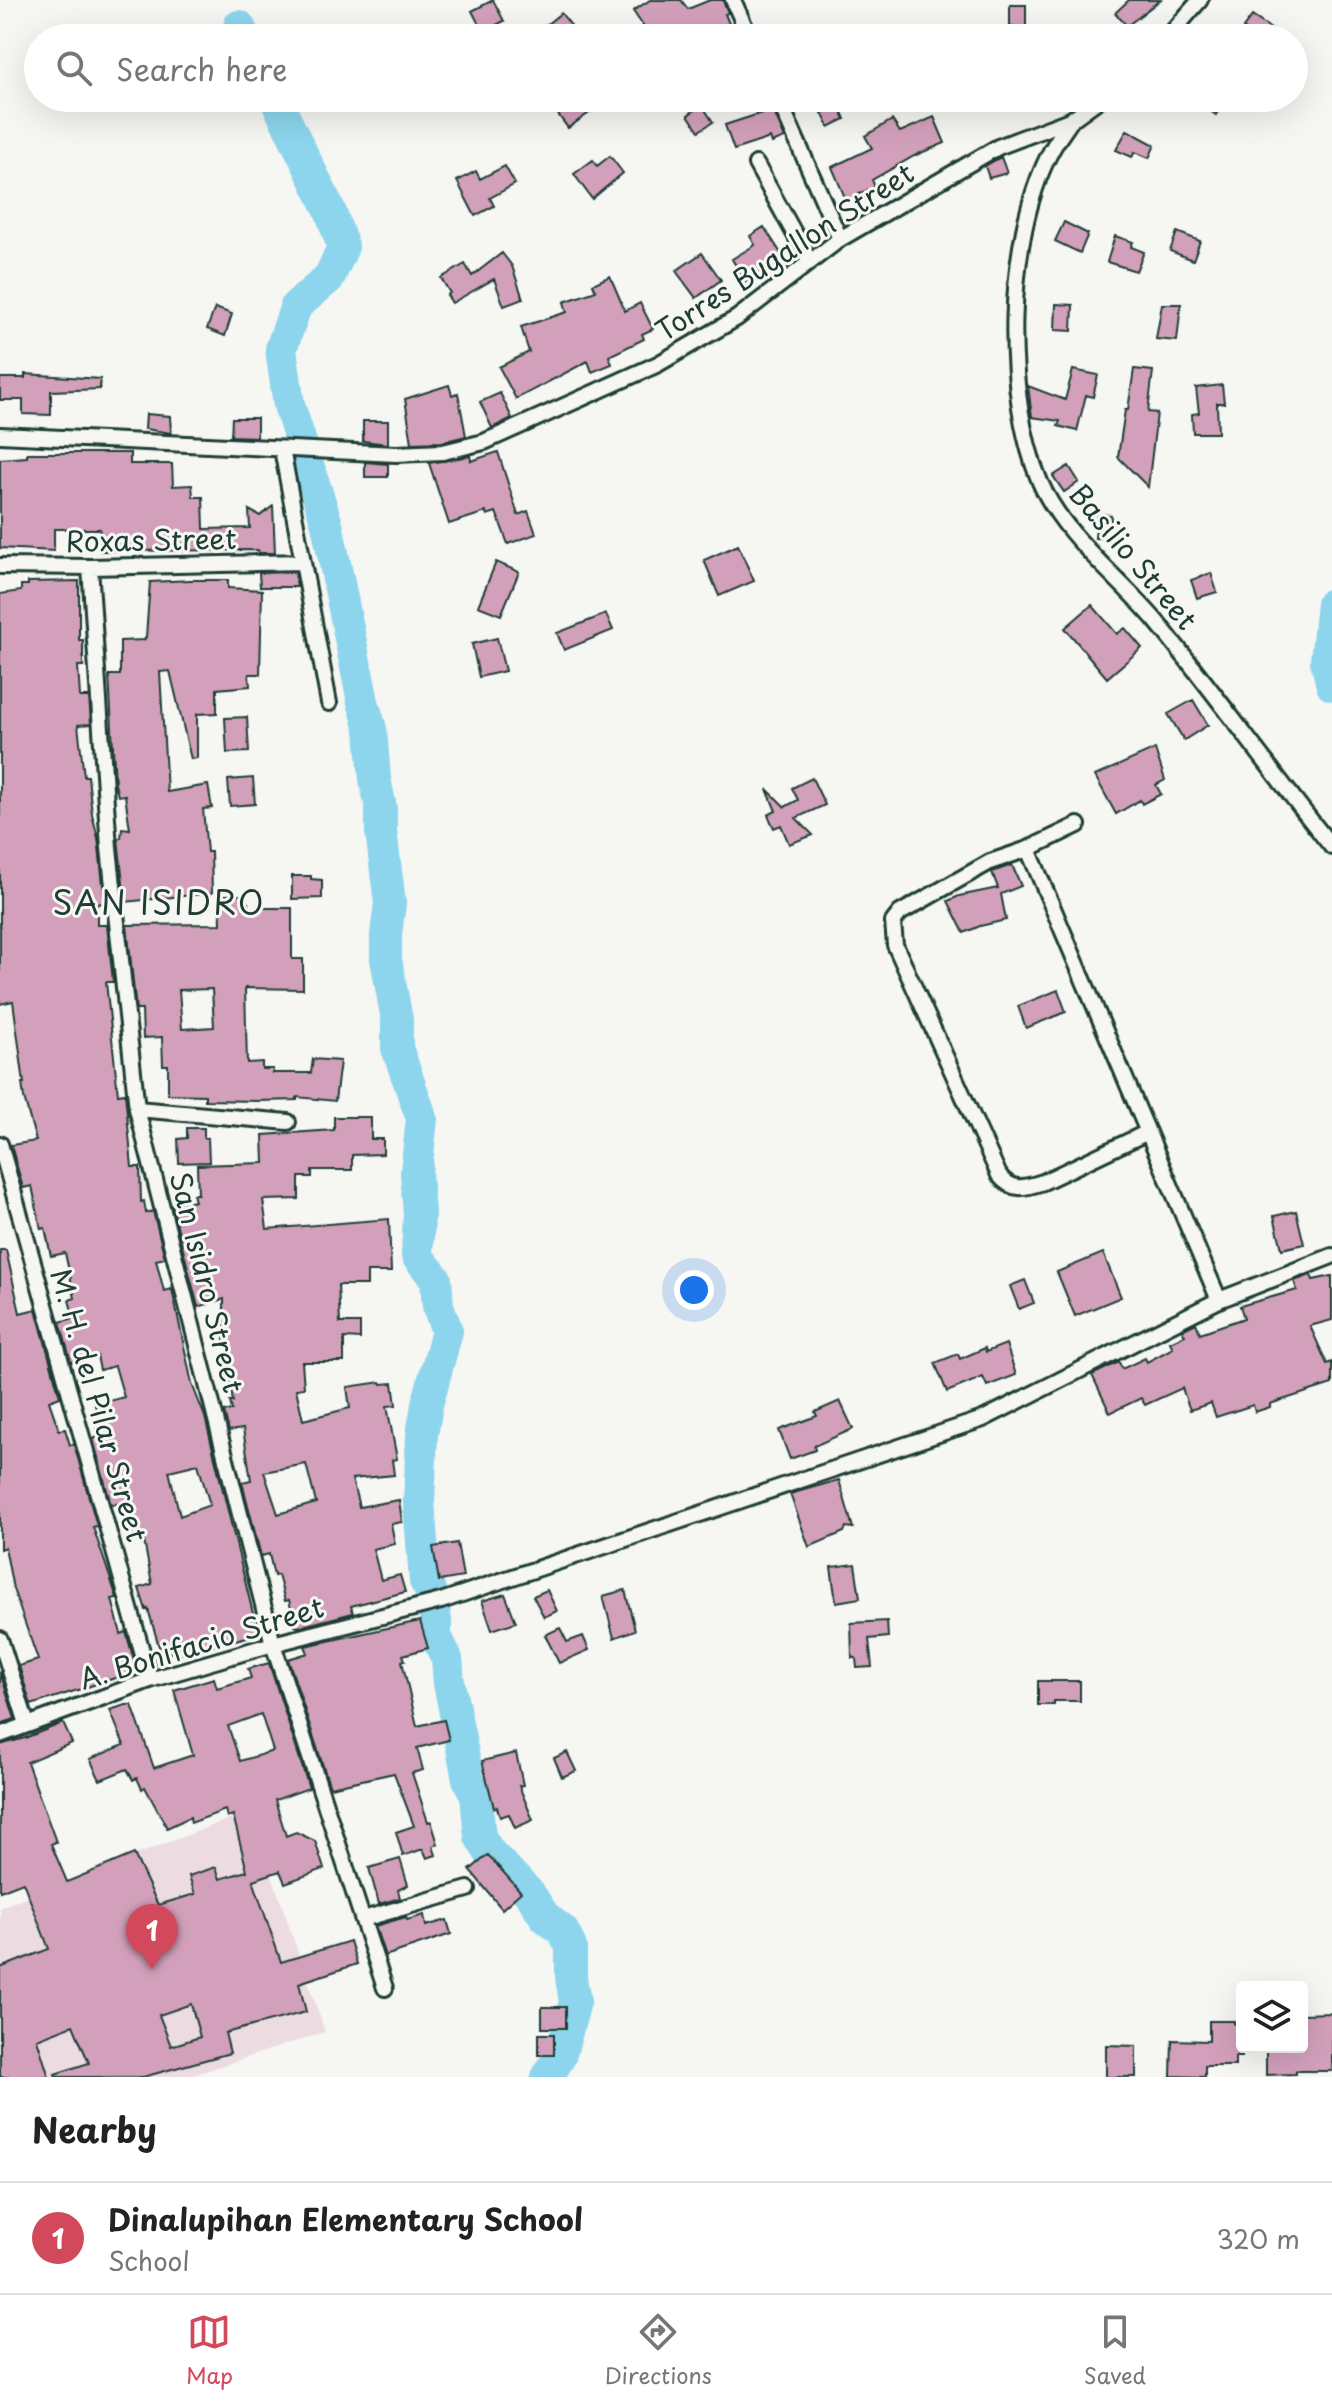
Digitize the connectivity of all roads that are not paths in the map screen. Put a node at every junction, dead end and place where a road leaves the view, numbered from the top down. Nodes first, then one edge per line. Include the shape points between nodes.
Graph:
1 (733, 0) edge
2 (1200, 0) edge
3 (744, 24) edge
4 (1179, 24) edge
5 (784, 112) edge
6 (1082, 112) edge
7 (1072, 119) junction
8 (756, 164) dead end
9 (840, 239) junction
10 (810, 262) junction
11 (0, 435) edge
12 (285, 449) junction
13 (303, 562) junction
14 (0, 566) edge
15 (90, 567) junction
16 (329, 703) dead end
17 (1078, 825) dead end
18 (1332, 847) edge
19 (1028, 849) junction
20 (137, 1109) junction
21 (288, 1122) dead end
22 (1148, 1132) junction
23 (0, 1144) edge
24 (1332, 1256) edge
25 (1219, 1300) junction
26 (0, 1639) edge
27 (273, 1644) junction
28 (150, 1680) junction
29 (27, 1724) junction
30 (0, 1735) edge
31 (468, 1889) dead end
32 (363, 1919) junction
33 (385, 1988) dead end

1 - 3 street
2 - 4 street
5 - 9 street
6 - 7 street
7 - 9 street, Torres Bugallon Street via 998,147
7 - 18 street, Basilio Street via 1038,182 1017,283 1018,390 1040,481 1055,510 1154,619
8 - 10 street
9 - 10 street, Torres Bugallon Street
10 - 12 street, Torres Bugallon Street via 737,318 658,364 484,442 443,452
11 - 12 street, Torres Bugallon Street
12 - 13 street
13 - 15 street, Roxas Street
13 - 16 street
14 - 15 street, Roxas Street
15 - 20 street, San Isidro Street via 109,848
17 - 19 street
19 - 22 street
19 - 22 street via 990,862 911,905 893,922 895,945 1006,1184 1015,1188 1043,1182
20 - 21 street
20 - 27 street, San Isidro Street
22 - 25 street
23 - 28 street, M. H. del Pilar Street
24 - 25 street, A. Bonifacio Street
25 - 27 street, A. Bonifacio Street via 983,1419 441,1601
26 - 29 street
27 - 28 street, A. Bonifacio Street
27 - 32 street, San Isidro Street
28 - 29 street, A. Bonifacio Street
29 - 30 street, A. Bonifacio Street
31 - 32 street
32 - 33 street, San Isidro Street

